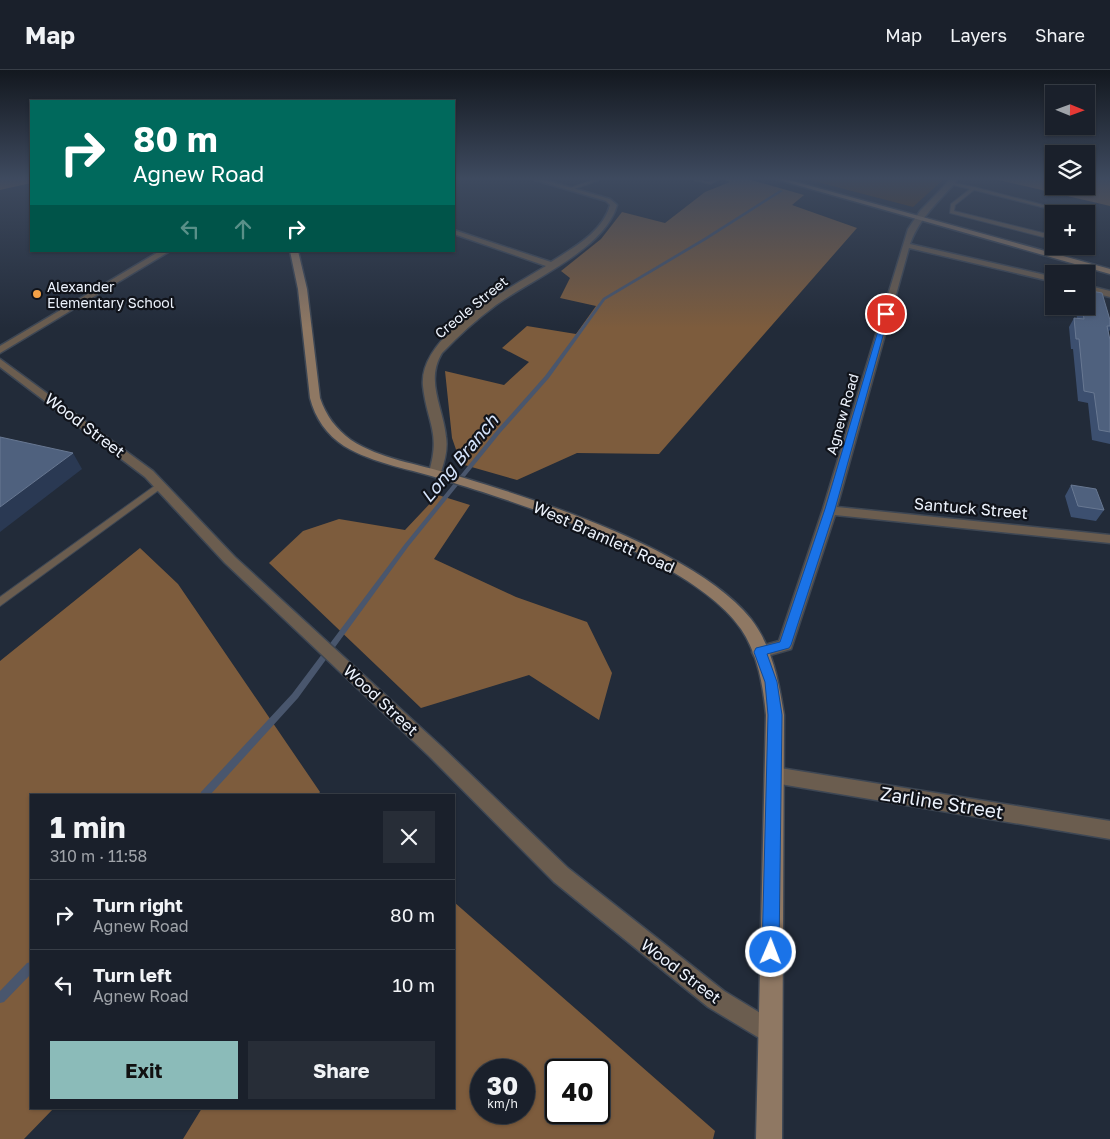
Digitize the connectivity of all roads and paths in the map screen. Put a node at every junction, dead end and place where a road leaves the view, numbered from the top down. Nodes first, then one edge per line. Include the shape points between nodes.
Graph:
1 (603, 228) edge
2 (913, 228) edge
3 (954, 228) edge
4 (1015, 228) edge
5 (455, 232) edge
6 (1045, 234) edge
7 (906, 245) junction
8 (164, 252) edge
9 (294, 252) edge
10 (552, 265) junction
11 (1110, 272) edge
12 (1045, 278) edge
13 (1095, 290) edge
14 (1110, 294) edge
15 (0, 350) edge
16 (0, 362) edge
17 (441, 474) junction
18 (160, 485) junction
19 (830, 509) junction
20 (1110, 539) edge
21 (0, 602) edge
22 (760, 652) junction
23 (774, 775) junction
24 (1110, 830) edge
25 (769, 1031) junction
26 (769, 1139) edge

1 - 10 street, Creole Street
2 - 7 street, Agnew Road
3 - 11 street
4 - 6 lane
5 - 10 street
7 - 12 street
7 - 19 street, Agnew Road
8 - 15 street
9 - 17 street, West Bramlett Road via 314,395 325,421 343,439 369,453
10 - 17 street, Creole Street via 491,304 434,357 427,374 441,450
13 - 14 street
16 - 18 street, Wood Street
17 - 22 street, West Bramlett Road via 568,518 665,562 720,596 745,623
18 - 21 lane
18 - 25 street, Wood Street via 230,560 436,752 561,876 716,999
19 - 20 street, Santuck Street via 841,514
19 - 22 street, Agnew Road via 785,645
22 - 23 street, West Bramlett Road via 771,682 775,715
23 - 24 street, Zarline Street
23 - 25 street, West Bramlett Road
25 - 26 street, West Bramlett Road

